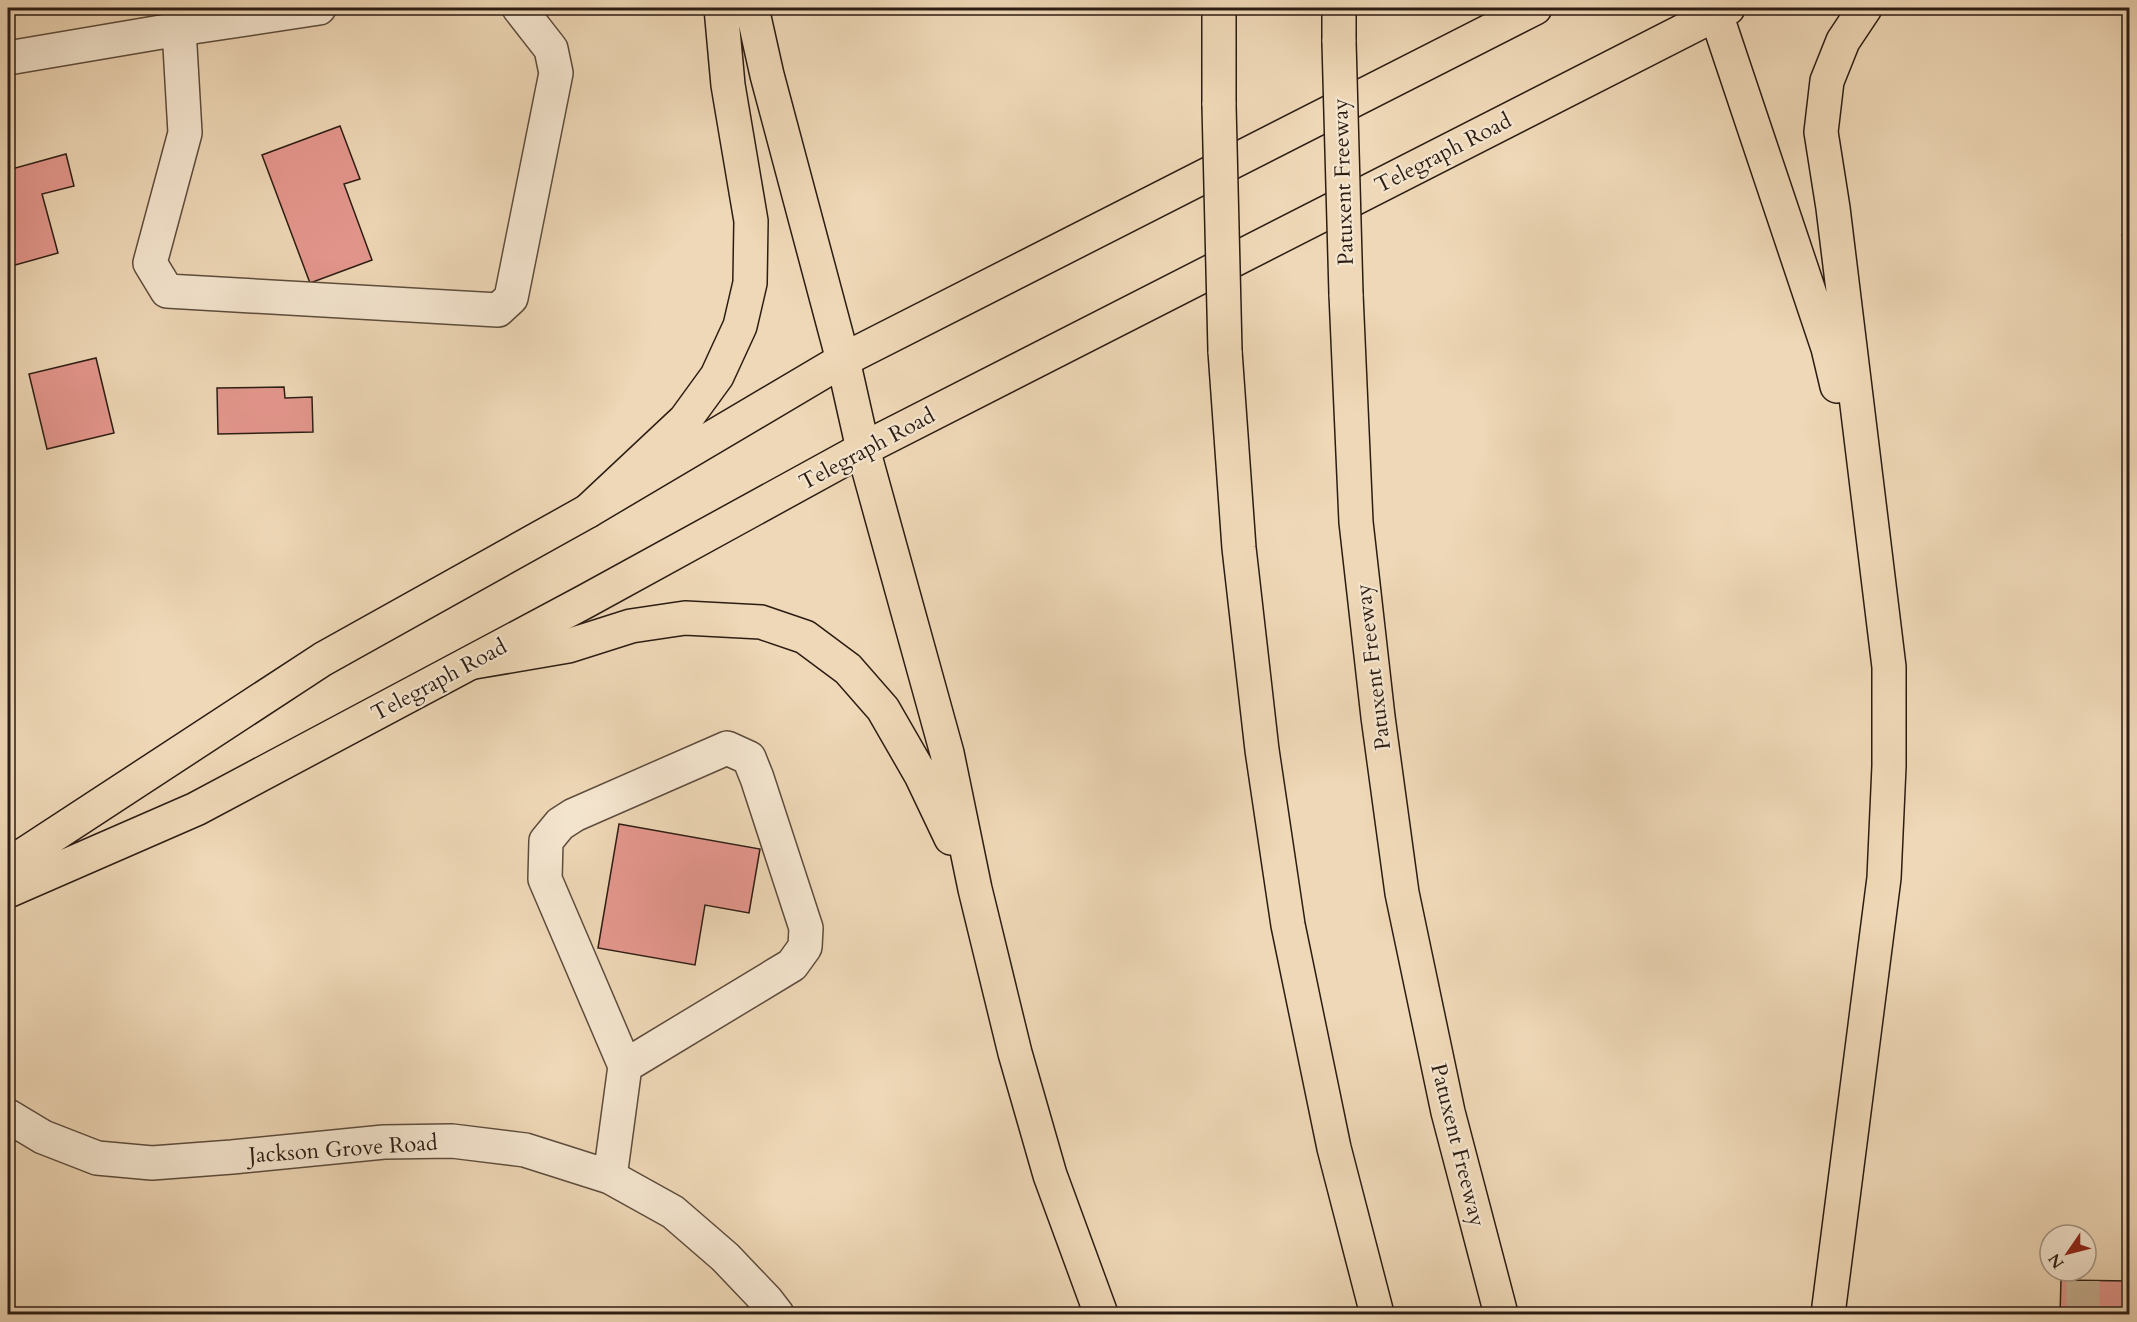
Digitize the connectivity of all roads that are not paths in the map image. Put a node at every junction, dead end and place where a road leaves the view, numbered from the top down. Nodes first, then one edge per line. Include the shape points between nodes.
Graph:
1 (320, 8) edge
2 (519, 8) edge
3 (721, 8) edge
4 (752, 8) edge
5 (1219, 8) edge
6 (1339, 8) edge
7 (1535, 8) edge
8 (1865, 8) edge
9 (1719, 10) edge
10 (178, 28) junction
11 (8, 58) edge
12 (843, 360) junction
13 (863, 449) junction
14 (1869, 510) junction
15 (588, 511) junction
16 (474, 662) junction
17 (8, 865) edge
18 (975, 889) junction
19 (8, 891) edge
20 (625, 1066) junction
21 (8, 1116) edge
22 (610, 1177) junction
23 (777, 1314) edge
24 (1101, 1314) edge
25 (1377, 1314) edge
26 (1501, 1314) edge
27 (1828, 1314) edge

1 - 10 street
2 - 10 street via 551,49 556,73 511,298 498,310 167,291 150,263 185,133
3 - 15 main road via 728,85 751,221 750,283 740,326 717,376 685,420
4 - 12 main road
5 - 25 main road, bridge via 1225,351 1239,548 1262,750 1288,926 1334,1148
6 - 26 main road, Patuxent Freeway, bridge via 1356,522 1378,717 1402,893 1448,1112
7 - 12 main road
8 - 14 main road via 1843,41 1827,81 1821,132
9 - 13 main road, Telegraph Road
9 - 14 main road via 1828,348
10 - 11 street
12 - 13 main road
12 - 15 main road
13 - 16 main road, Telegraph Road
13 - 18 main road via 946,753
14 - 27 main road via 1889,667 1885,867
15 - 17 main road via 323,659
16 - 18 main road via 568,646 631,626 685,618 761,622 805,637 848,669 883,709 921,775
16 - 19 main road, Telegraph Road via 196,809
18 - 24 main road via 1050,1175
20 - 20 street via 792,964 805,947 806,928 757,778 749,758 727,748 573,815 546,841 545,879
20 - 22 street
21 - 22 street, Jackson Grove Road via 43,1137 97,1158 152,1163 384,1142 452,1141 525,1150
22 - 23 street, Jackson Grove Road via 672,1212 725,1257

